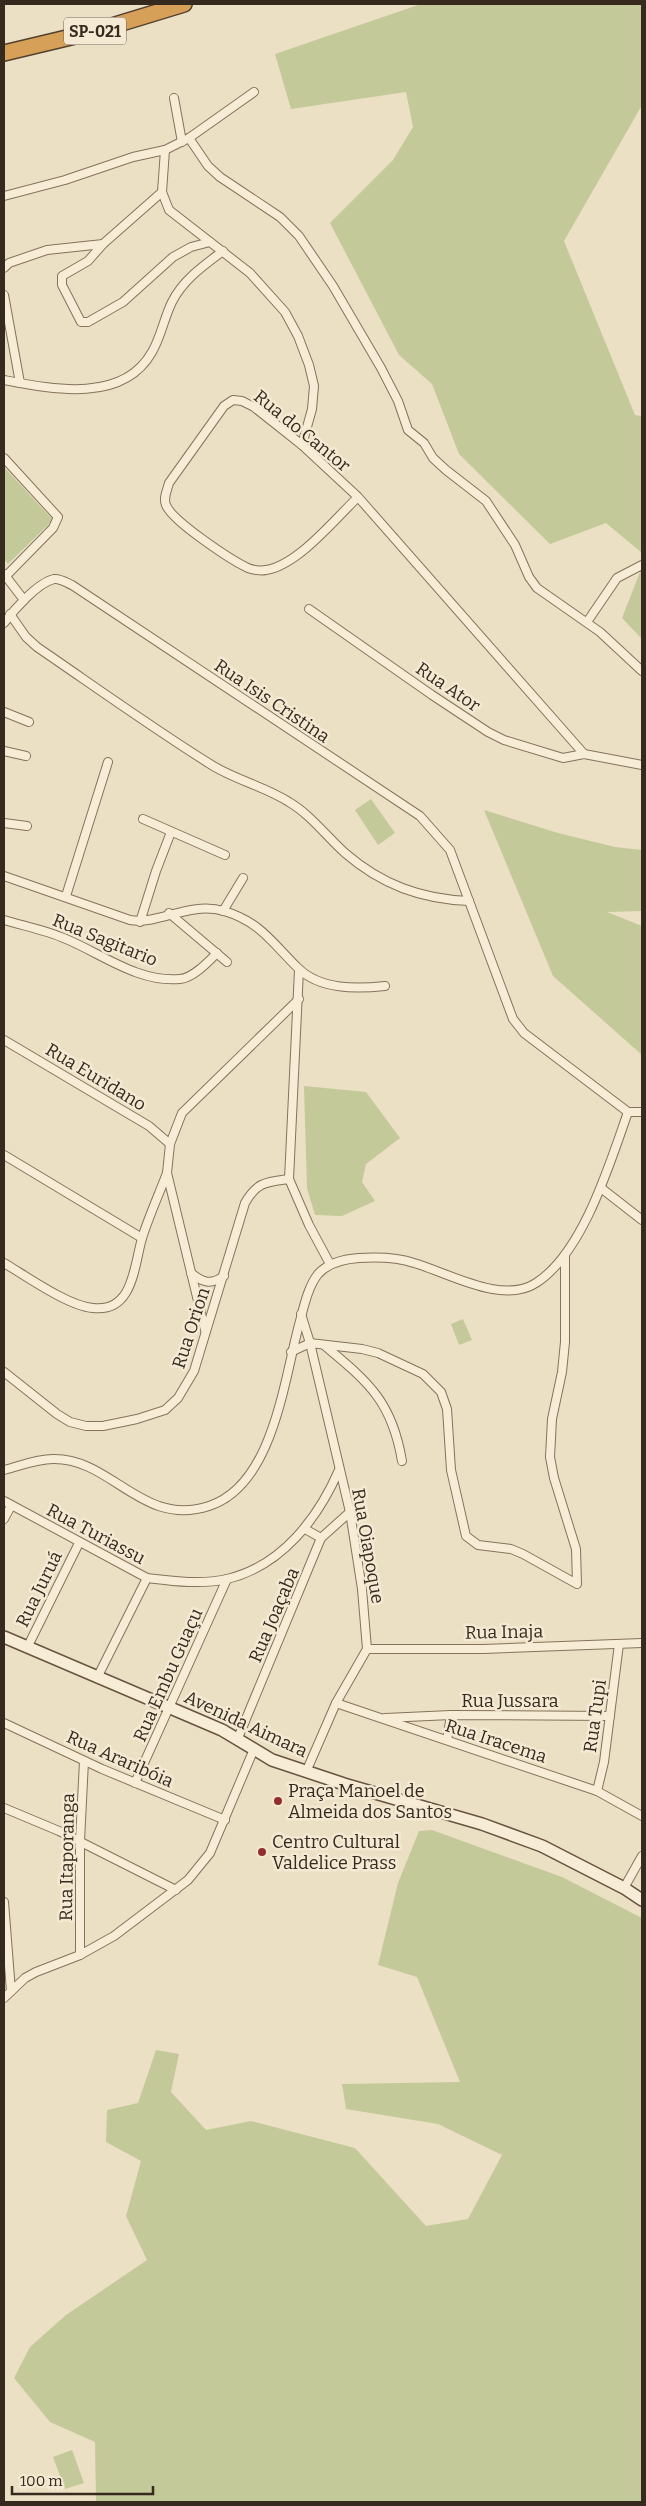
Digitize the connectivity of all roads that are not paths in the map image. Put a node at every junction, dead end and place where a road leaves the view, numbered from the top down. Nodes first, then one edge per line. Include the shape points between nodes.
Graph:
1 (184, 4) edge
2 (4, 53) edge
3 (254, 92) dead end
4 (174, 98) dead end
5 (185, 140) junction
6 (166, 150) junction
7 (162, 192) junction
8 (4, 196) edge
9 (210, 242) junction
10 (103, 244) junction
11 (223, 251) junction
12 (4, 268) edge
13 (4, 294) edge
14 (4, 380) edge
15 (20, 383) junction
16 (302, 445) junction
17 (4, 458) edge
18 (358, 497) junction
19 (642, 565) edge
20 (5, 575) edge
21 (24, 600) junction
22 (309, 609) dead end
23 (10, 614) junction
24 (4, 622) edge
25 (587, 622) junction
26 (642, 671) edge
27 (4, 712) edge
28 (29, 722) dead end
29 (4, 751) edge
30 (584, 754) junction
31 (26, 756) dead end
32 (108, 762) dead end
33 (642, 765) edge
34 (143, 819) dead end
35 (4, 823) edge
36 (27, 826) dead end
37 (171, 832) junction
38 (226, 855) dead end
39 (4, 876) edge
40 (243, 878) dead end
41 (66, 896) junction
42 (470, 901) junction
43 (223, 911) junction
44 (169, 913) junction
45 (4, 920) edge
46 (140, 922) junction
47 (217, 954) junction
48 (227, 962) dead end
49 (299, 970) junction
50 (385, 986) dead end
51 (299, 999) junction
52 (4, 1040) edge
53 (628, 1112) junction
54 (642, 1112) edge
55 (170, 1144) junction
56 (4, 1155) edge
57 (167, 1173) junction
58 (289, 1180) junction
59 (601, 1188) junction
60 (642, 1220) edge
61 (142, 1238) junction
62 (565, 1255) junction
63 (4, 1263) edge
64 (330, 1264) junction
65 (191, 1273) junction
66 (224, 1276) junction
67 (301, 1314) junction
68 (205, 1330) junction
69 (310, 1343) junction
70 (325, 1346) junction
71 (291, 1352) junction
72 (4, 1372) edge
73 (402, 1461) dead end
74 (4, 1470) edge
75 (339, 1470) junction
76 (7, 1503) edge
77 (350, 1512) junction
78 (4, 1519) edge
79 (305, 1530) junction
80 (321, 1538) junction
81 (79, 1543) junction
82 (147, 1578) junction
83 (227, 1579) junction
84 (4, 1638) edge
85 (642, 1643) edge
86 (619, 1644) junction
87 (27, 1648) junction
88 (367, 1649) junction
89 (97, 1678) junction
90 (336, 1703) junction
91 (169, 1708) junction
92 (451, 1715) junction
93 (610, 1716) junction
94 (379, 1719) junction
95 (4, 1723) edge
96 (238, 1738) junction
97 (447, 1740) junction
98 (254, 1749) junction
99 (84, 1761) junction
100 (306, 1772) junction
101 (135, 1783) junction
102 (597, 1791) junction
103 (4, 1808) edge
104 (642, 1816) edge
105 (225, 1820) junction
106 (80, 1841) junction
107 (642, 1856) edge
108 (624, 1888) junction
109 (176, 1890) junction
110 (642, 1900) edge
111 (4, 1902) edge
112 (80, 1955) junction
113 (11, 1991) junction
114 (4, 1998) edge

1 - 2 highway, SP-021 via 92,32
3 - 5 street
4 - 5 street
5 - 6 street
5 - 25 street via 220,177 280,217 298,236 333,286 381,368 408,430 424,443 446,470 486,501 538,588
6 - 7 street
6 - 8 street
7 - 9 street via 165,203 175,216
7 - 10 street
9 - 10 street via 181,251 124,302 88,322 81,322 62,285 62,276 88,261
9 - 11 street
10 - 12 street via 47,250 9,263
11 - 15 street via 181,287 151,355 130,375 99,388 82,390
11 - 16 street via 250,273 285,312 310,365 314,386 312,409
13 - 15 street
14 - 15 street
16 - 18 street, Rua do Cantor
16 - 18 street, Rua do Cantor via 254,407 242,400 233,400 224,406 169,484 164,497 166,506 174,517 231,559 250,569 265,571 296,556
17 - 20 street via 58,517 53,528
18 - 30 street, Rua do Cantor
19 - 25 street via 617,578
20 - 21 street
21 - 23 street
21 - 42 street, Rua Isis Cristina via 54,579 72,585 420,816 450,850
22 - 30 street, Rua Ator via 488,732 552,756 563,758
23 - 24 street
23 - 42 street via 37,647 210,764 290,802 346,854 378,876 416,895
25 - 26 street
27 - 28 street
29 - 31 street
30 - 33 street, Rua Ator
32 - 41 street
34 - 37 street
35 - 36 street
37 - 38 street
37 - 46 street
39 - 41 street
40 - 43 street
41 - 46 street
42 - 53 street via 514,1020 524,1033
43 - 44 street via 198,909
43 - 49 street via 265,932
44 - 46 street
44 - 47 street
45 - 47 street, Rua Sagitario via 65,938 152,977 182,979 202,968
47 - 48 street
49 - 50 street via 346,989
49 - 51 street
51 - 55 street via 182,1113
51 - 58 street
52 - 55 street, Rua Euridano via 149,1126
53 - 54 street
53 - 59 street
55 - 57 street
56 - 61 street
57 - 61 street
57 - 65 street
58 - 64 street via 308,1225
58 - 66 street, Rua Orion via 264,1183 252,1190 244,1203
59 - 60 street
59 - 62 street
61 - 63 street via 136,1273 129,1289 108,1308 75,1303
62 - 64 street via 535,1284 515,1291 498,1291 412,1262 389,1258 344,1259
62 - 70 street via 565,1342 552,1419 550,1457 576,1549 577,1584 523,1554 511,1549 478,1545 466,1536 451,1470 447,1409 434,1383 423,1374 378,1353
64 - 67 street via 311,1287
65 - 66 street, Rua Orion via 210,1283
65 - 68 street
66 - 68 street, Rua Orion
67 - 69 street, Rua Oiapoque
67 - 71 street
68 - 72 street, Rua Orion via 194,1371 178,1398 165,1410 137,1419 103,1426 70,1422
69 - 70 street
69 - 71 street
69 - 75 street, Rua Oiapoque
70 - 73 street via 370,1386 392,1424
71 - 74 street via 272,1432 263,1453 250,1477 234,1495 210,1506 179,1511 163,1509 83,1465 68,1461 34,1461
75 - 77 street, Rua Oiapoque
75 - 79 street, Rua Turiassu via 326,1499
76 - 78 street
76 - 81 street, Rua Turiassu
77 - 80 street, Rua Joaçaba
77 - 88 street, Rua Oiapoque
79 - 80 street
79 - 83 street, Rua Turiassu via 268,1560
80 - 96 street, Rua Joaçaba
81 - 82 street, Rua Turiassu
81 - 87 street, Rua Juruá
82 - 83 street, Rua Turiassu via 172,1582
82 - 89 street
83 - 91 street, Rua Embu Guaçu
84 - 87 main road, Avenida Aimara
85 - 86 street, Rua Inaja
86 - 88 street, Rua Inaja
86 - 93 street, Rua Tupi
87 - 89 main road, Avenida Aimara
88 - 90 street
89 - 91 main road, Avenida Aimara
90 - 94 street, Rua Iracema
90 - 100 street
91 - 96 main road, Avenida Aimara
91 - 101 street, Rua Embu Guaçu
92 - 93 street, Rua Jussara
92 - 94 street, Rua Jussara
92 - 97 street
93 - 102 street, Rua Tupi
94 - 97 street, Rua Iracema
95 - 99 street, Rua Araribóia
96 - 98 main road, Avenida Aimara
97 - 102 street, Rua Iracema
98 - 100 main road, Avenida Aimara via 272,1760
98 - 105 street
99 - 101 street, Rua Araribóia
99 - 106 street, Rua Itaporanga
100 - 108 main road, Avenida Aimara via 482,1824 542,1846
101 - 105 street, Rua Araribóia
102 - 104 street, Rua Iracema
103 - 106 street
105 - 109 street via 201,1867
106 - 109 street
106 - 112 street, Rua Itaporanga
107 - 108 street
108 - 110 main road, Avenida Aimara
109 - 112 street via 114,1936
111 - 113 street
112 - 113 street via 36,1972
113 - 114 street

